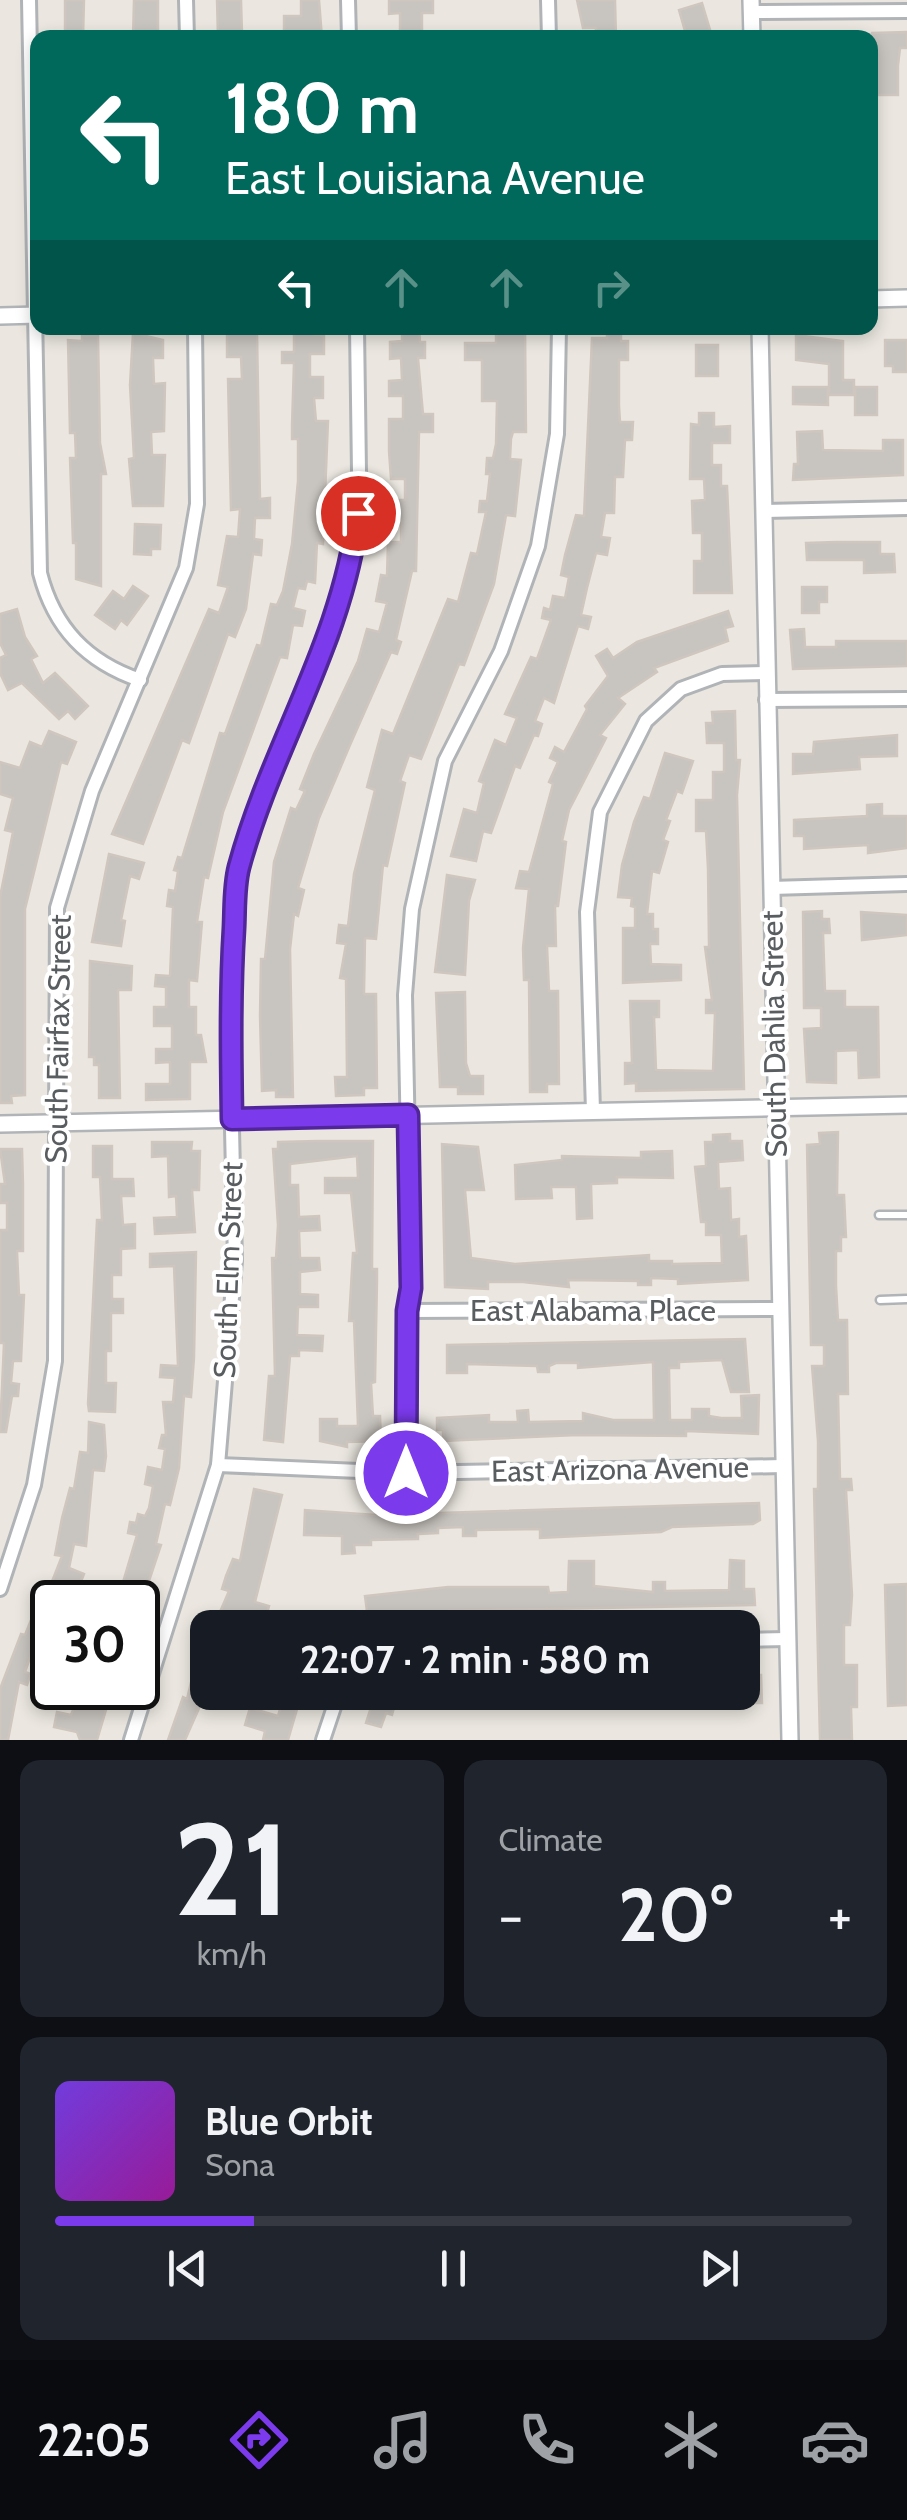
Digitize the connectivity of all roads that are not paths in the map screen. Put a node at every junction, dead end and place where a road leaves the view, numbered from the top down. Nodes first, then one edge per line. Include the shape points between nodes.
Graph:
1 (29, 0) edge
2 (186, 0) edge
3 (348, 0) edge
4 (548, 0) edge
5 (751, 6) edge
6 (907, 11) edge
7 (187, 30) edge
8 (349, 30) edge
9 (549, 30) edge
10 (30, 45) edge
11 (878, 298) edge
12 (907, 298) edge
13 (30, 315) edge
14 (0, 316) edge
15 (36, 335) edge
16 (195, 335) edge
17 (357, 335) edge
18 (559, 335) edge
19 (760, 335) edge
20 (907, 508) edge
21 (764, 511) junction
22 (766, 673) junction
23 (140, 680) junction
24 (907, 698) edge
25 (766, 700) junction
26 (907, 884) edge
27 (771, 888) junction
28 (907, 1105) edge
29 (775, 1108) junction
30 (593, 1111) junction
31 (408, 1115) junction
32 (232, 1119) junction
33 (56, 1123) junction
34 (0, 1124) edge
35 (907, 1214) edge
36 (878, 1215) dead end
37 (907, 1299) edge
38 (880, 1300) dead end
39 (780, 1309) junction
40 (407, 1311) junction
41 (218, 1466) junction
42 (783, 1466) junction
43 (406, 1473) junction
44 (0, 1589) edge
45 (787, 1639) junction
46 (760, 1640) edge
47 (333, 1710) edge
48 (131, 1740) edge
49 (323, 1740) edge
50 (790, 1740) edge

1 - 10 street
2 - 7 street
3 - 8 street
4 - 9 street
5 - 6 street
11 - 12 street
13 - 14 street
15 - 23 street via 39,554 46,596 86,652
16 - 23 street, South Fairfax Street via 195,522 177,594
17 - 32 street, South Elm Street via 359,472 349,575 331,637 254,816 237,872 229,997
18 - 31 street via 556,434 538,546 501,651 445,761 412,909
19 - 21 street, South Dahlia Street
20 - 21 street
21 - 22 street, South Dahlia Street
22 - 25 street, South Dahlia Street
22 - 30 street via 722,674 681,688 646,721 600,812 587,912
23 - 33 street, South Fairfax Street via 92,791 57,908
24 - 25 street
25 - 27 street, South Dahlia Street
26 - 27 street
27 - 29 street, South Dahlia Street
28 - 29 street
29 - 30 street
29 - 39 street, South Dahlia Street
30 - 31 street
31 - 32 street
31 - 40 street
32 - 33 street
32 - 41 street, South Elm Street via 234,1261
33 - 34 street
33 - 44 street, South Fairfax Street via 52,1388 34,1485
35 - 36 lane
37 - 38 lane
39 - 40 street, East Alabama Place
39 - 42 street, South Dahlia Street
40 - 43 street
41 - 43 street, East Arizona Avenue
41 - 48 street, South Elm Street
42 - 43 street, East Arizona Avenue
42 - 45 street, South Dahlia Street
45 - 46 street
45 - 50 street, South Dahlia Street
47 - 49 street

